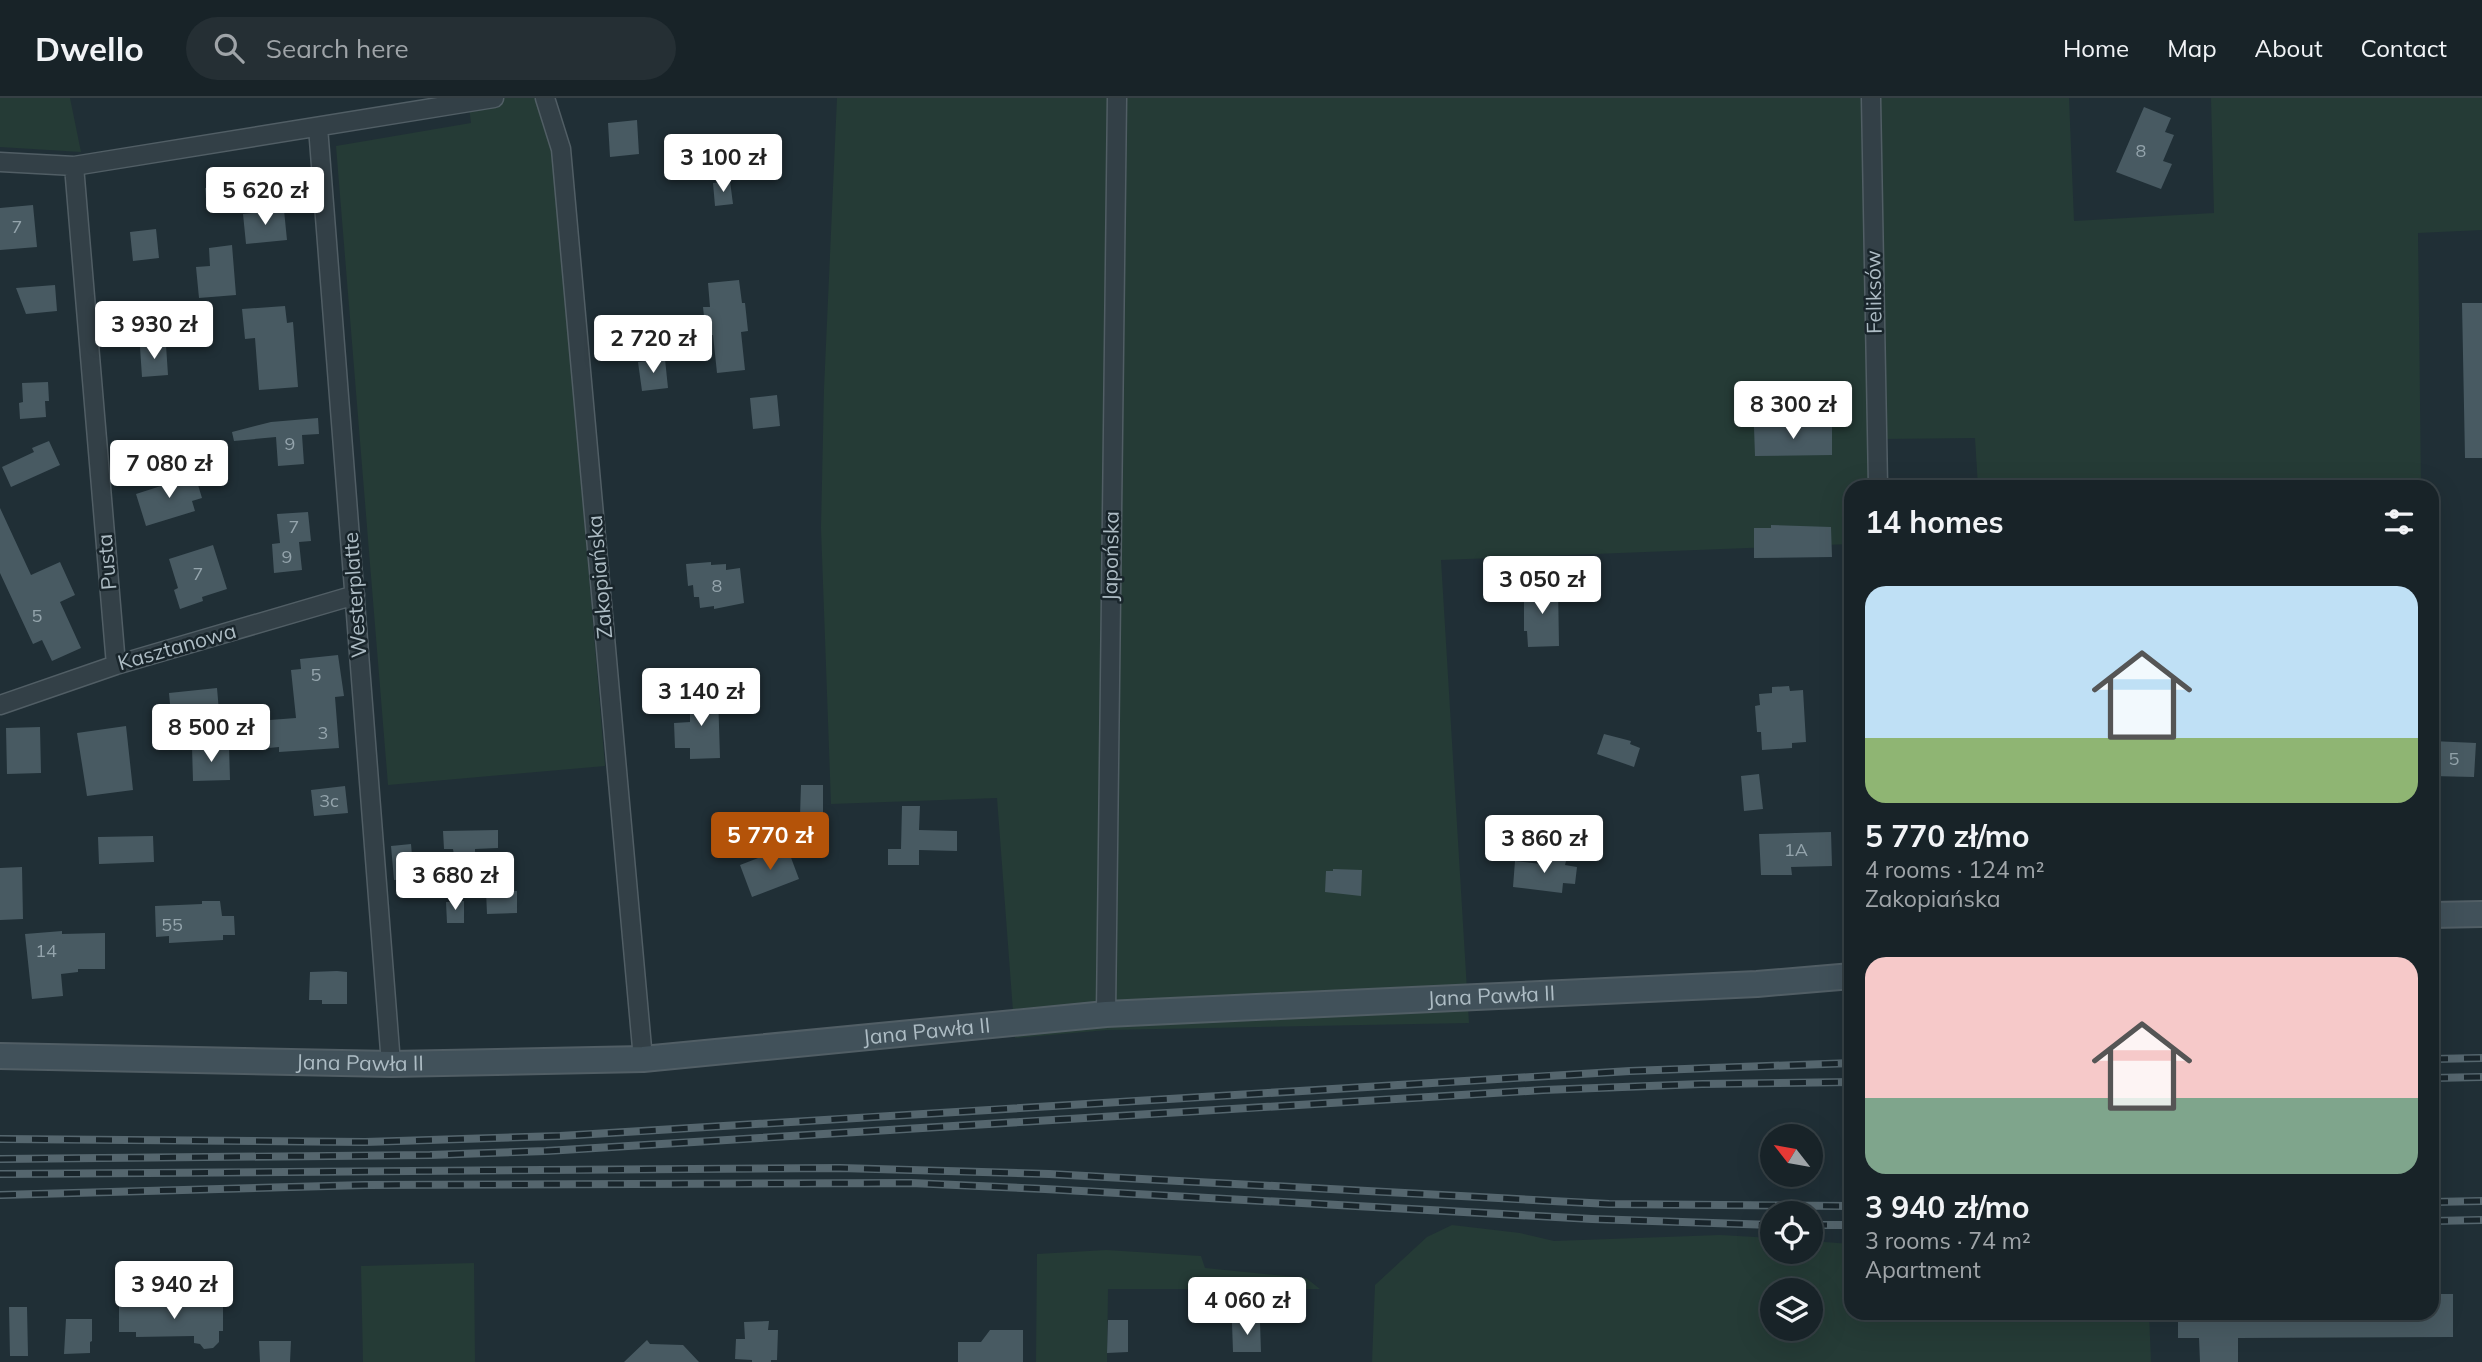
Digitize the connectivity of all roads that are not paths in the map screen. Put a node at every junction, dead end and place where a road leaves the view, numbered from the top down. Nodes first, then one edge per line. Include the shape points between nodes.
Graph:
1 (494, 98) edge
2 (545, 98) edge
3 (1116, 98) edge
4 (1871, 98) edge
5 (318, 127) junction
6 (0, 162) edge
7 (74, 166) junction
8 (1878, 480) edge
9 (355, 595) junction
10 (116, 665) junction
11 (0, 705) edge
12 (2482, 914) edge
13 (2439, 915) edge
14 (1844, 977) edge
15 (1106, 1014) junction
16 (0, 1056) edge
17 (643, 1059) junction
18 (391, 1064) junction

1 - 5 street
2 - 17 street, Zakopiańska via 562,149
3 - 15 street, Japońska
4 - 8 street, Feliksów
5 - 7 street
5 - 9 street, Westerplatte
6 - 7 street
7 - 10 street, Pusta
9 - 10 street, Kasztanowa
9 - 18 street, Westerplatte
10 - 11 street, Kasztanowa
12 - 13 main road
14 - 15 main road, Jana Pawła II via 1729,986
15 - 17 main road, Jana Pawła II
16 - 18 main road, Jana Pawła II
17 - 18 main road, Jana Pawła II

